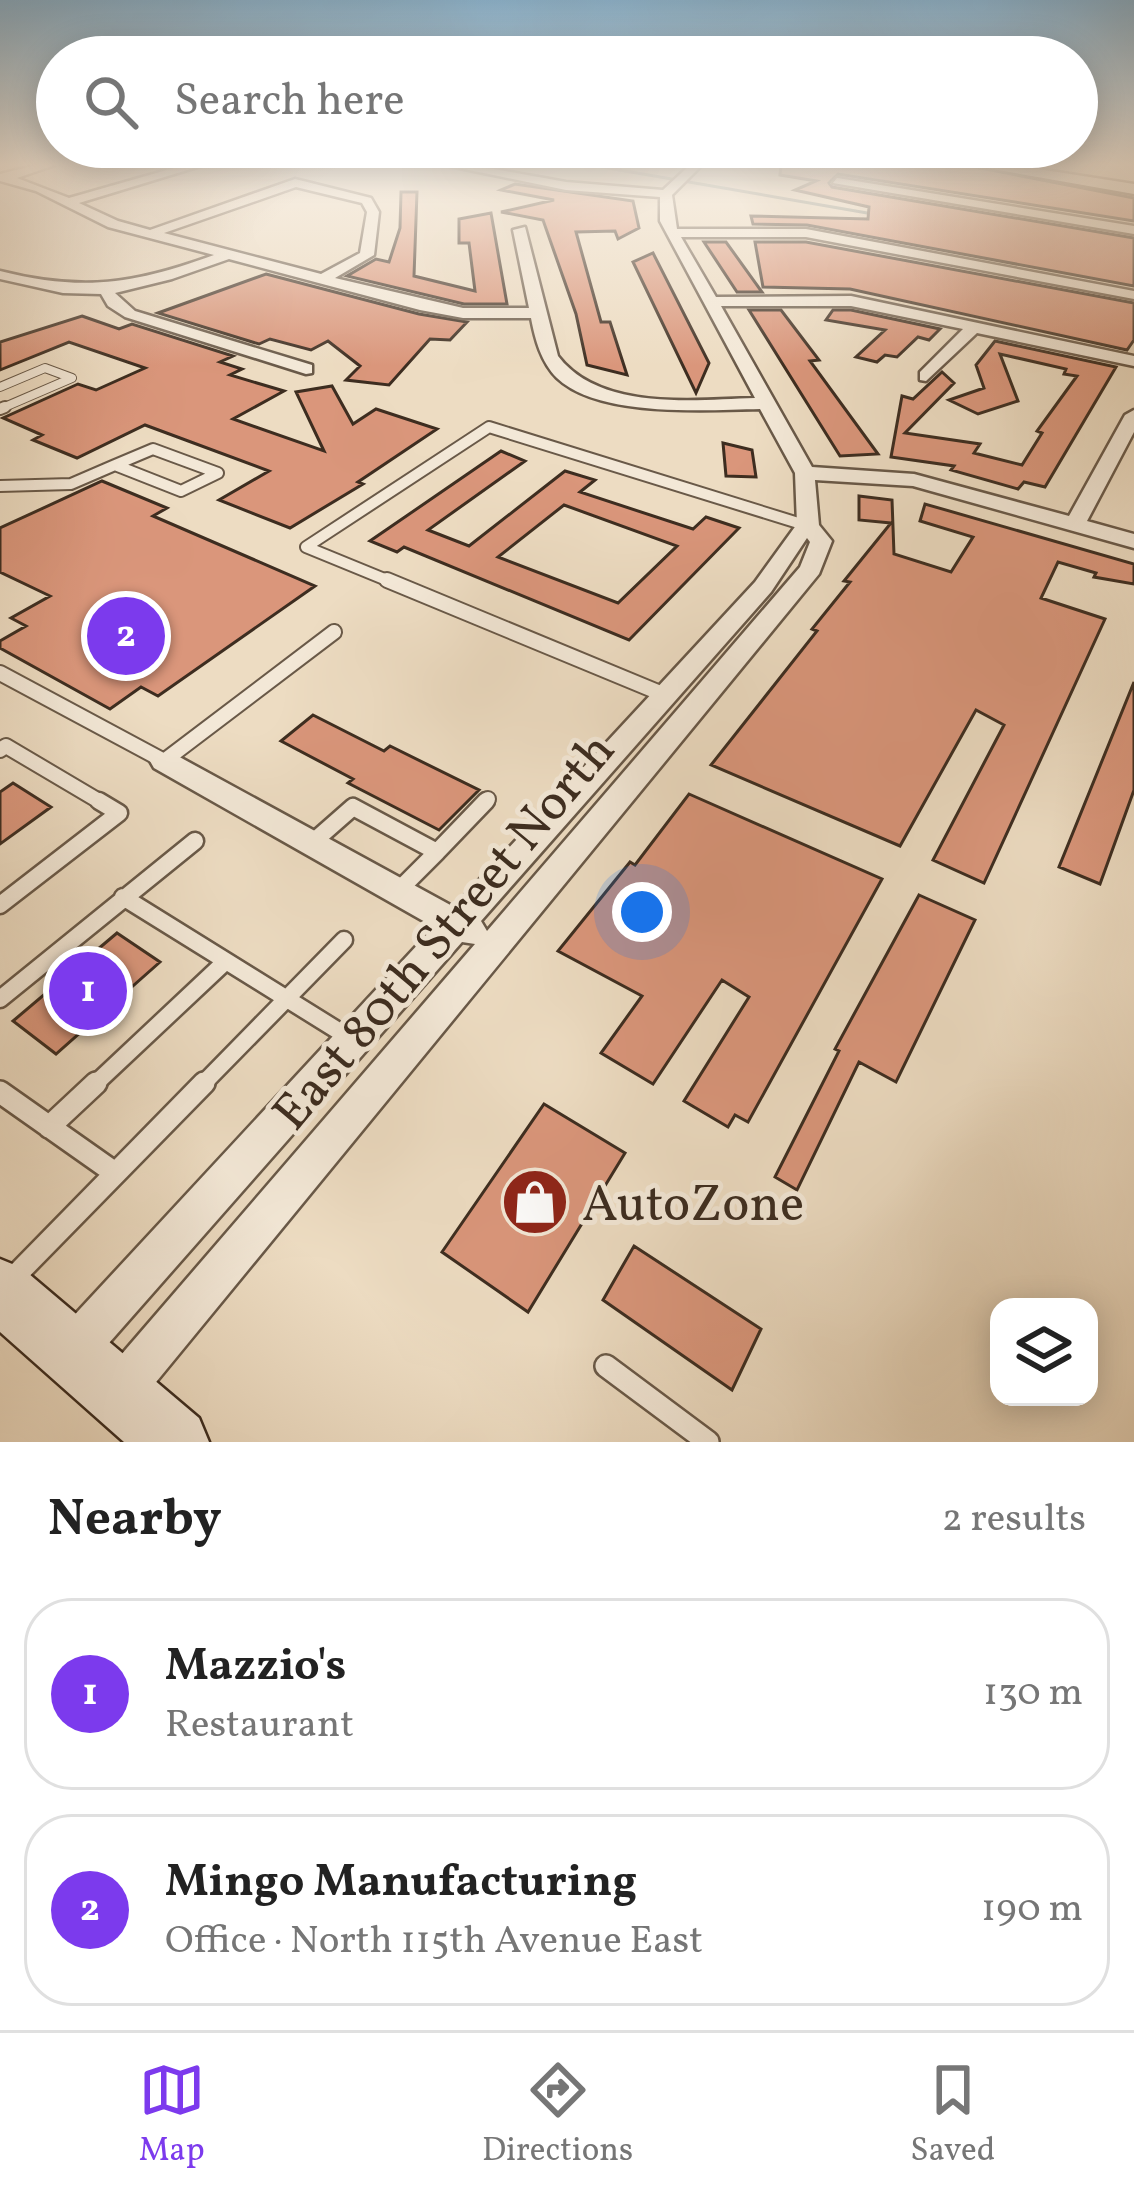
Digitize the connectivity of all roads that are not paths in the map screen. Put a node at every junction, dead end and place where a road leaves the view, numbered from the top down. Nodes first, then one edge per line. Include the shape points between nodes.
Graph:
1 (141, 231) edge
2 (158, 231) edge
3 (370, 231) edge
4 (520, 231) edge
5 (672, 233) joint
6 (150, 234) junction
7 (226, 255) junction
8 (0, 275) edge
9 (323, 279) junction
10 (106, 291) junction
11 (1134, 296) edge
12 (710, 302) junction
13 (540, 313) junction
14 (974, 327) junction
15 (1134, 361) edge
16 (306, 370) dead end
17 (926, 376) dead end
18 (0, 387) edge
19 (769, 404) junction
20 (0, 409) edge
21 (1134, 415) edge
22 (115, 465) junction
23 (806, 473) junction
24 (0, 486) edge
25 (1075, 524) junction
26 (808, 526) junction
27 (1134, 541) edge
28 (334, 632) dead end
29 (0, 674) edge
30 (665, 695) junction
31 (0, 750) edge
32 (164, 761) junction
33 (488, 799) dead end
34 (195, 841) dead end
35 (312, 843) junction
36 (437, 851) junction
37 (398, 890) junction
38 (123, 897) junction
39 (0, 905) edge
40 (458, 924) junction
41 (344, 940) dead end
42 (495, 946) junction
43 (226, 962) junction
44 (286, 998) junction
45 (0, 999) edge
46 (353, 1040) junction
47 (0, 1092) edge
48 (49, 1126) junction
49 (115, 1173) junction
50 (0, 1290) edge
51 (606, 1366) dead end
52 (94, 1372) junction
53 (176, 1442) edge
54 (708, 1442) edge

1 - 6 street
2 - 6 street
3 - 9 street via 367,255
4 - 13 street
5 - 11 street via 806,233
5 - 12 street, East 80th Street North
6 - 7 street
7 - 9 street
7 - 10 street
8 - 10 street via 55,291
9 - 13 street via 448,311
10 - 16 street via 130,314
12 - 14 street via 832,299
12 - 19 street, East 80th Street North
13 - 19 street via 550,357 578,385 665,404
14 - 15 street
14 - 17 street
18 - 20 lane via 45,368 72,378
19 - 23 street, East 80th Street North
21 - 25 street
22 - 22 lane via 153,449 218,473 182,491
22 - 24 lane via 52,488
23 - 25 street via 914,480
23 - 26 street, East 80th Street North
25 - 27 street
26 - 30 street, East 80th Street North
26 - 30 lane via 489,427 306,547
26 - 42 street, East 80th Street North via 821,541 791,597
28 - 32 lane
29 - 32 lane
30 - 40 street, East 80th Street North
31 - 39 lane via 6,746 119,813
32 - 35 street
33 - 36 lane
34 - 38 lane
35 - 36 lane via 353,807
35 - 37 street
36 - 37 lane
37 - 40 street
38 - 43 lane
38 - 45 lane
40 - 42 street
40 - 46 street, East 80th Street North
41 - 44 lane
42 - 52 street, East 80th Street North
43 - 44 lane
43 - 48 lane
44 - 46 lane
44 - 49 lane
46 - 52 street, East 80th Street North
47 - 48 lane
48 - 49 lane
49 - 50 lane
50 - 52 street
51 - 54 lane
52 - 53 street

